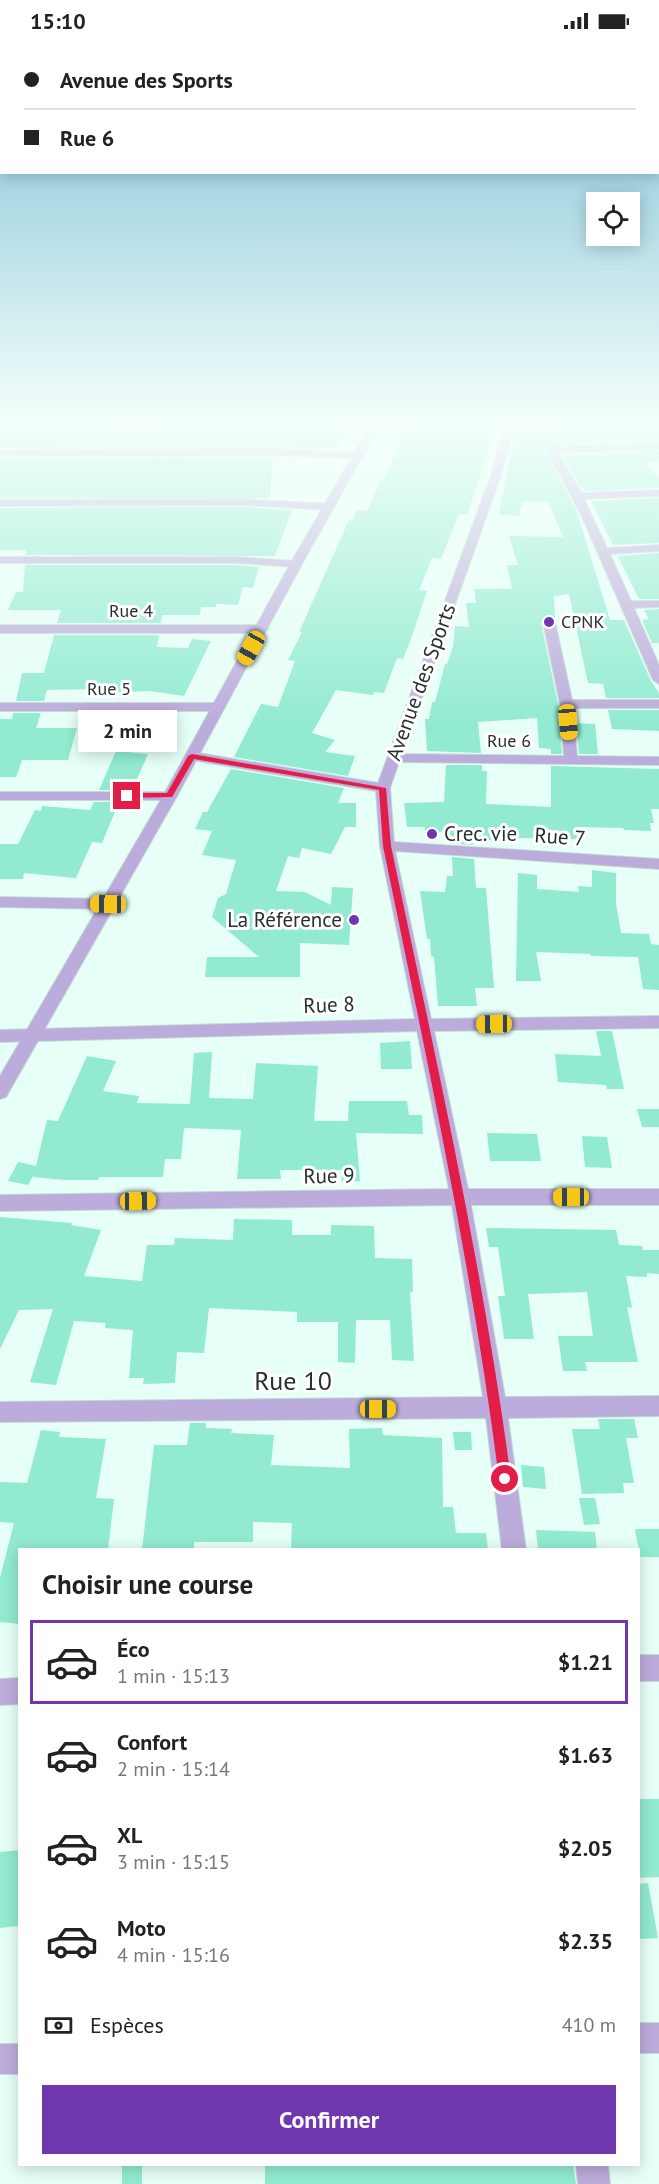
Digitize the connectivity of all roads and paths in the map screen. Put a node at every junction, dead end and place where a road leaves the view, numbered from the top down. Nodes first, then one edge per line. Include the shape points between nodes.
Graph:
1 (320, 523) edge
2 (479, 523) edge
3 (590, 523) edge
4 (659, 548) edge
5 (603, 550) junction
6 (0, 560) edge
7 (296, 564) junction
8 (659, 604) edge
9 (628, 605) junction
10 (549, 622) dead end
11 (0, 629) edge
12 (262, 629) junction
13 (659, 680) edge
14 (566, 704) junction
15 (659, 704) edge
16 (0, 706) edge
17 (219, 707) junction
18 (192, 756) junction
19 (394, 758) junction
20 (571, 759) junction
21 (659, 761) edge
22 (383, 788) junction
23 (0, 796) edge
24 (170, 796) junction
25 (387, 846) junction
26 (659, 864) edge
27 (0, 902) edge
28 (108, 904) junction
29 (659, 1022) edge
30 (424, 1025) junction
31 (0, 1036) edge
32 (32, 1036) junction
33 (0, 1092) edge
34 (460, 1197) junction
35 (659, 1197) edge
36 (0, 1203) edge
37 (659, 1406) edge
38 (496, 1408) junction
39 (0, 1412) edge
40 (514, 1548) edge
41 (640, 1668) edge
42 (659, 1668) edge
43 (18, 1691) edge
44 (0, 1692) edge
45 (640, 2038) edge
46 (659, 2038) edge
47 (0, 2059) edge
48 (18, 2059) edge
49 (592, 2166) edge
50 (594, 2184) edge

1 - 7 street
2 - 19 street, Avenue des Sports
3 - 5 street
4 - 5 street
5 - 9 street
6 - 7 street via 237,560
7 - 12 street
8 - 9 street
9 - 13 street
10 - 14 street
11 - 12 street, Rue 4
12 - 17 street
14 - 15 street
14 - 20 street
16 - 17 street, Rue 5
17 - 18 street
18 - 22 street
18 - 24 street
19 - 20 street, Rue 6
19 - 22 street, Avenue des Sports
20 - 21 street, Rue 6
22 - 25 street, Avenue des Sports
23 - 24 street
24 - 28 street
25 - 26 street, Rue 7
25 - 30 street, Avenue des Sports
27 - 28 street
28 - 32 street
29 - 30 street, Rue 8
30 - 32 street, Rue 8
30 - 34 street, Avenue des Sports
31 - 32 street, Rue 8
32 - 33 street
34 - 35 street, Rue 9
34 - 36 street, Rue 9
34 - 38 street, Avenue des Sports
37 - 38 street, Rue 10
38 - 39 street, Rue 10
38 - 40 street, Avenue des Sports
41 - 42 street
43 - 44 street
45 - 46 street
47 - 48 street
49 - 50 street

